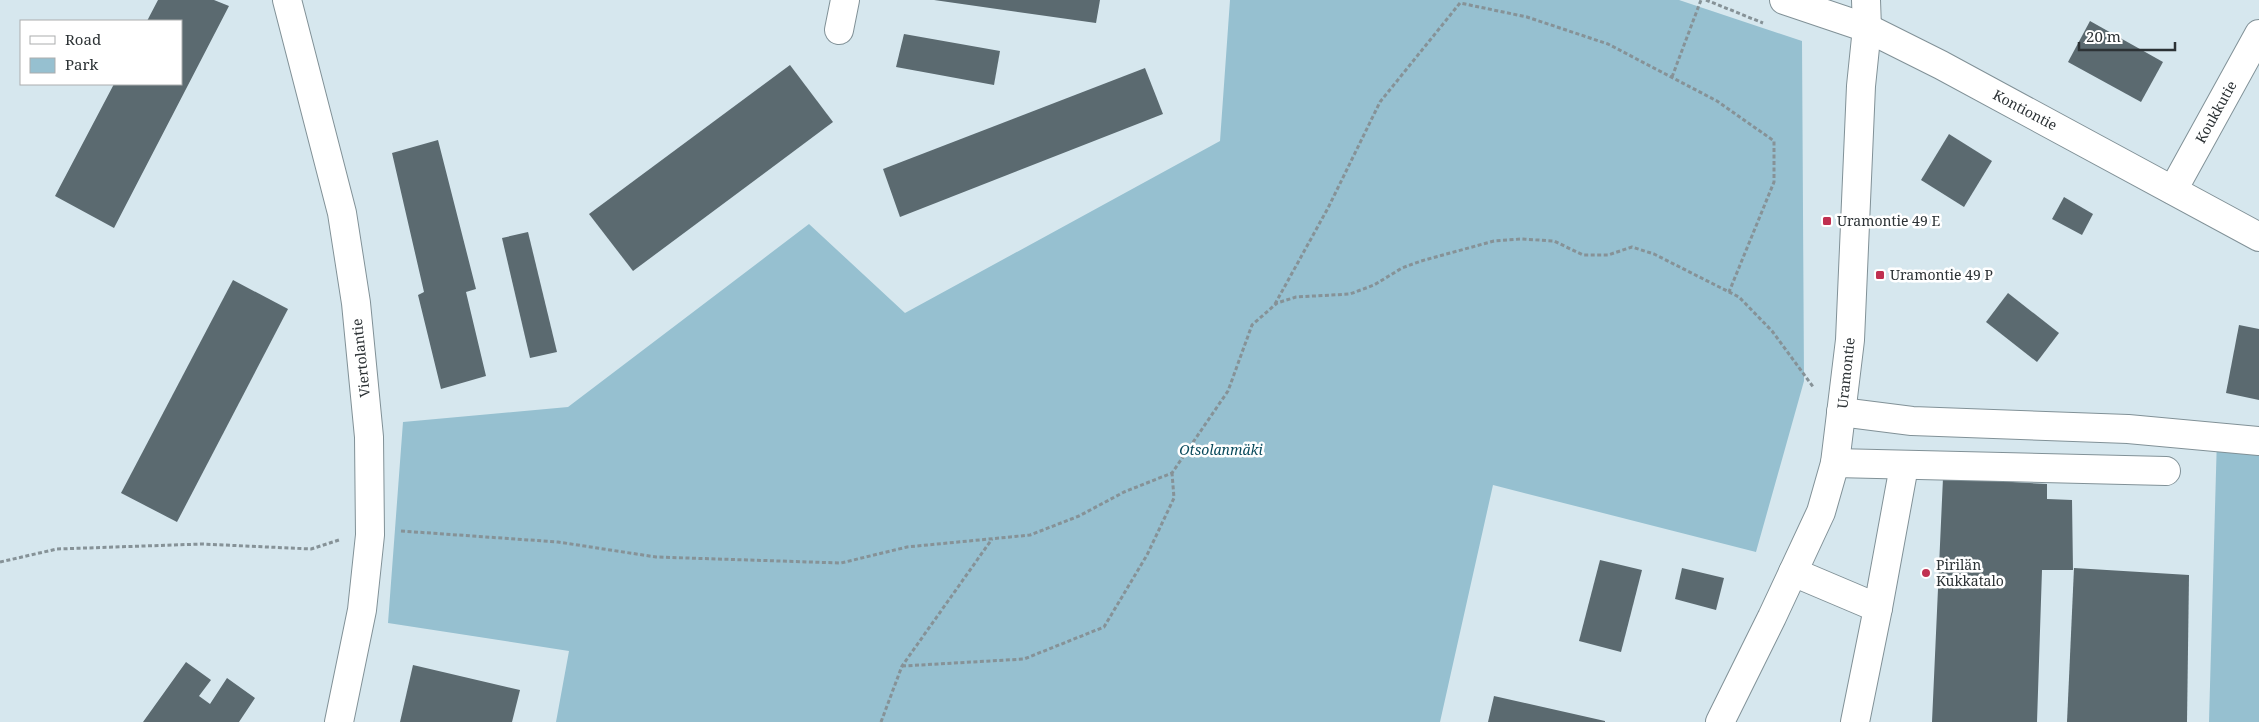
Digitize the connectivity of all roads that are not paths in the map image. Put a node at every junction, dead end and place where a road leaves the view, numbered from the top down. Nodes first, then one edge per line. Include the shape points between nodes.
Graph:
1 (287, 0) edge
2 (845, 0) edge
3 (1784, 0) edge
4 (1866, 0) edge
5 (1867, 28) junction
6 (840, 30) dead end
7 (2259, 34) edge
8 (2173, 190) junction
9 (2259, 237) edge
10 (1841, 412) junction
11 (2259, 440) edge
12 (1835, 463) junction
13 (1904, 466) junction
14 (2166, 471) dead end
15 (1793, 572) junction
16 (1878, 608) junction
17 (339, 722) edge
18 (1720, 722) edge
19 (1856, 722) edge

1 - 17 street, Viertolantie via 342,213 356,303 369,437 370,529 362,610
2 - 6 street
3 - 5 street, Kontiontie
4 - 5 street, Uramontie
5 - 8 street, Kontiontie
5 - 10 street, Uramontie via 1860,86 1850,340
7 - 8 street, Koukkutie
8 - 9 street, Kontiontie
10 - 11 street via 1912,421 2128,429
10 - 12 street, Uramontie
12 - 13 street
12 - 15 street, Uramontie via 1821,512
13 - 14 street
13 - 16 street
15 - 16 street
15 - 18 street, Uramontie
16 - 19 street

